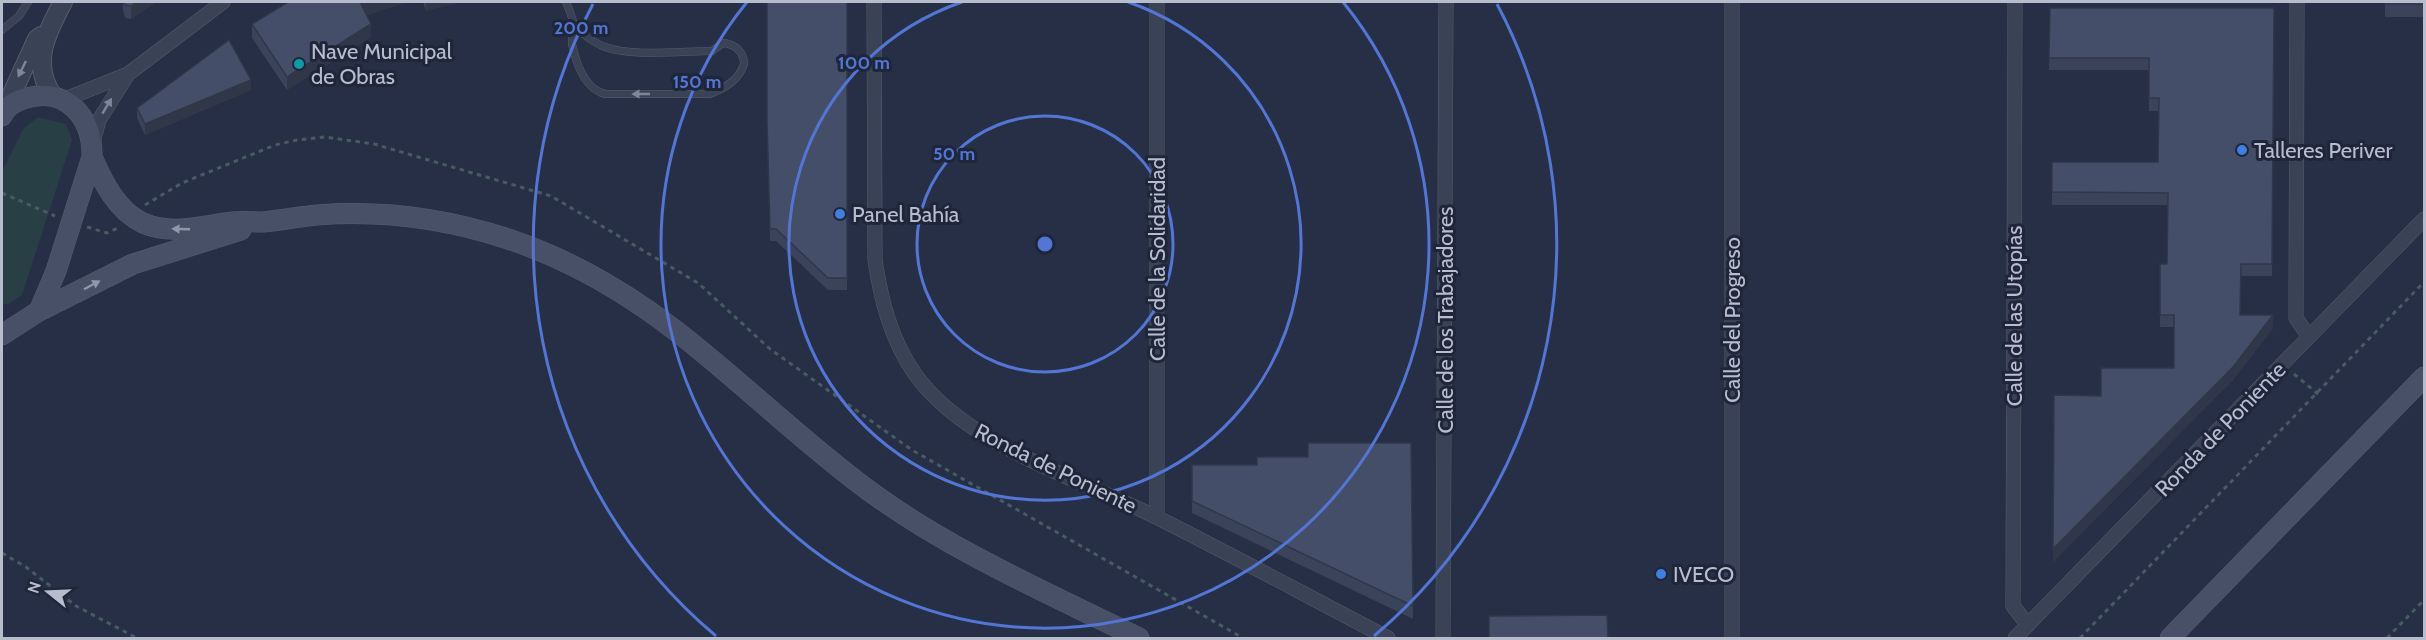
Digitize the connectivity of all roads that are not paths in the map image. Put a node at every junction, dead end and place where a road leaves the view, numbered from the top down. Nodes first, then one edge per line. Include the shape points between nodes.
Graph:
1 (28, 2) edge
2 (63, 2) edge
3 (223, 2) edge
4 (566, 2) edge
5 (874, 2) edge
6 (1157, 2) edge
7 (1446, 2) edge
8 (1732, 2) edge
9 (2015, 2) edge
10 (2297, 2) edge
11 (574, 27) junction
12 (2, 30) edge
13 (45, 34) junction
14 (128, 74) junction
15 (58, 98) junction
16 (3, 113) edge
17 (92, 149) junction
18 (2424, 219) edge
19 (260, 222) junction
20 (39, 311) junction
21 (6, 330) edge
22 (2309, 337) junction
23 (2424, 376) edge
24 (1157, 517) junction
25 (2028, 626) junction
26 (1139, 639) edge
27 (1388, 639) edge
28 (1443, 639) edge
29 (1732, 639) edge
30 (2015, 639) edge
31 (2170, 639) edge

1 - 12 lane
2 - 13 street
3 - 14 street
4 - 11 lane
5 - 24 street, Ronda de Poniente via 875,260 893,336 915,375 949,410 986,438
6 - 24 street, Calle de la Solidaridad
7 - 28 street, Calle de los Trabajadores
8 - 29 street, Calle del Progreso
9 - 25 street, Calle de las Utopías via 2013,606
10 - 22 street via 2296,318
11 -> 11 lane via 590,40 622,51 712,51 723,43 729,44 742,54 744,64 736,78 710,94 605,94 587,82 572,42
13 - 15 street via 41,71 44,82
13 -> 16 street via 37,39
14 - 15 street
17 -> 14 street via 99,120
15 - 16 main road via 32,96
15 - 17 main road via 80,114 89,127
19 -> 17 main road via 194,229 143,223 117,201 104,183
17 - 20 main road via 56,271
18 - 22 street, Ronda de Poniente
20 -> 19 main road via 133,264
19 - 26 main road via 355,213 419,218 499,236 569,262 670,325 868,490 982,559
20 - 21 main road
22 - 25 street, Ronda de Poniente
23 - 31 main road
24 - 27 street, Ronda de Poniente
25 - 30 street, Ronda de Poniente

